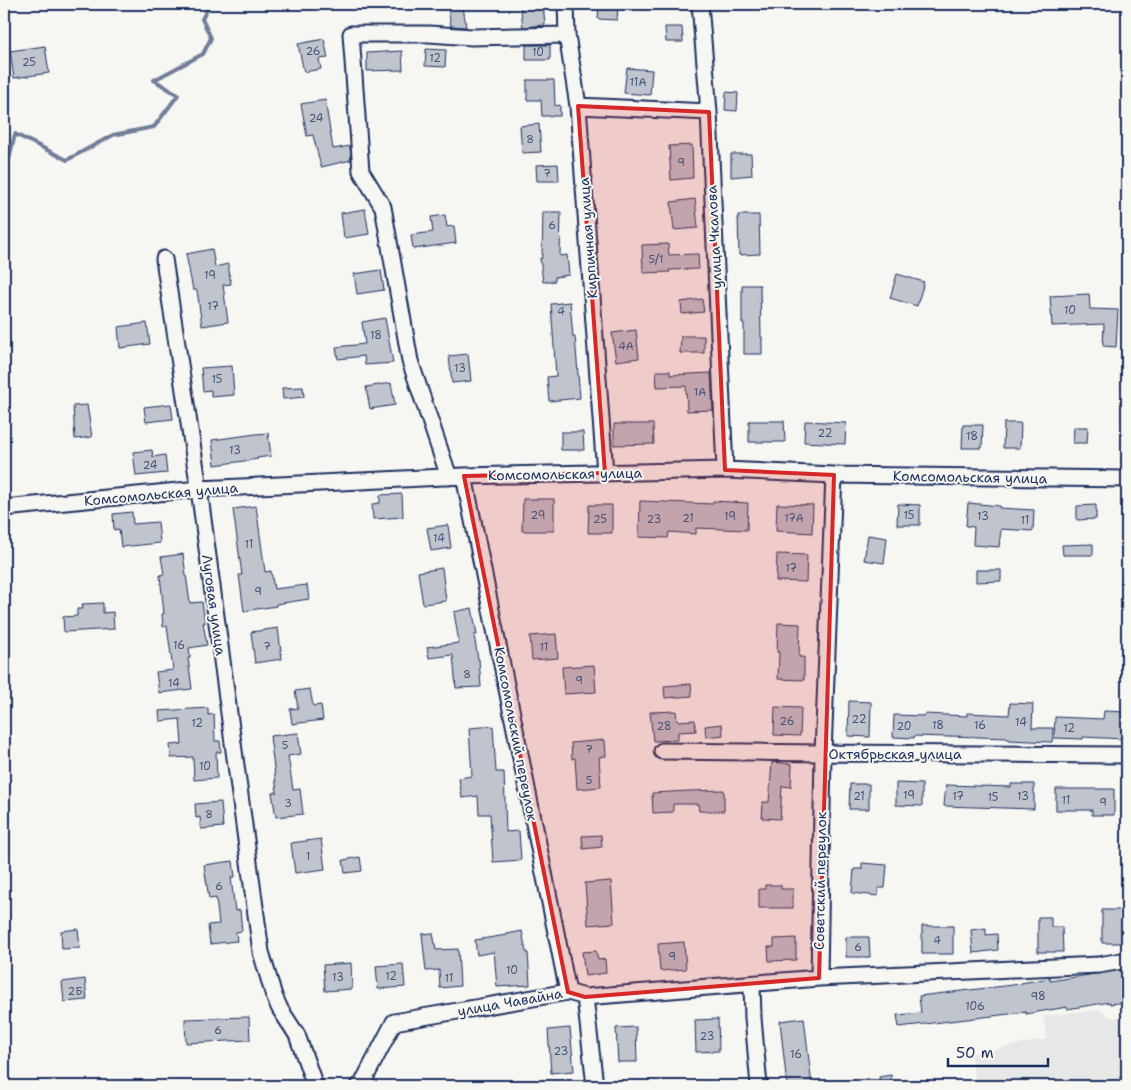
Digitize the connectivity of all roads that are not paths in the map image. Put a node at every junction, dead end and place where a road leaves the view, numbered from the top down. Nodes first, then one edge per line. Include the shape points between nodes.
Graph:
1 (566, 4) edge
2 (700, 4) edge
3 (567, 35) junction
4 (578, 106) junction
5 (709, 112) junction
6 (164, 259) dead end
7 (725, 470) junction
8 (605, 473) junction
9 (834, 475) junction
10 (456, 476) junction
11 (1127, 479) edge
12 (198, 489) junction
13 (4, 508) edge
14 (662, 751) dead end
15 (822, 753) junction
16 (1127, 755) edge
17 (1127, 960) edge
18 (819, 978) junction
19 (752, 984) junction
20 (568, 992) junction
21 (585, 997) junction
22 (315, 1086) edge
23 (359, 1086) edge
24 (596, 1086) edge
25 (759, 1086) edge

1 - 3 street, Кирпичная улица
2 - 5 street, улица Чкалова
3 - 4 street, Кирпичная улица
3 - 10 street, Комсомольский переулок via 351,34 361,170 383,207 410,361
4 - 5 street
4 - 8 street, Кирпичная улица
5 - 7 street, улица Чкалова
6 - 12 street, Луговая улица
7 - 8 street, Комсомольская улица
7 - 9 street, Комсомольская улица
8 - 10 street, Комсомольская улица
9 - 11 street, Комсомольская улица
9 - 15 street, Советский переулок
10 - 12 street, Комсомольская улица
10 - 20 street, Комсомольский переулок
12 - 13 street, Комсомольская улица
12 - 22 street, Луговая улица via 261,952 274,996 297,1034
14 - 15 street, Октябрьская улица
15 - 16 street, Октябрьская улица
15 - 18 street, Советский переулок
17 - 18 street via 1099,965
18 - 19 street, улица Чавайна
19 - 21 street, улица Чавайна
19 - 25 street
20 - 21 street, улица Чавайна
20 - 23 street, улица Чавайна via 394,1022
21 - 24 street

